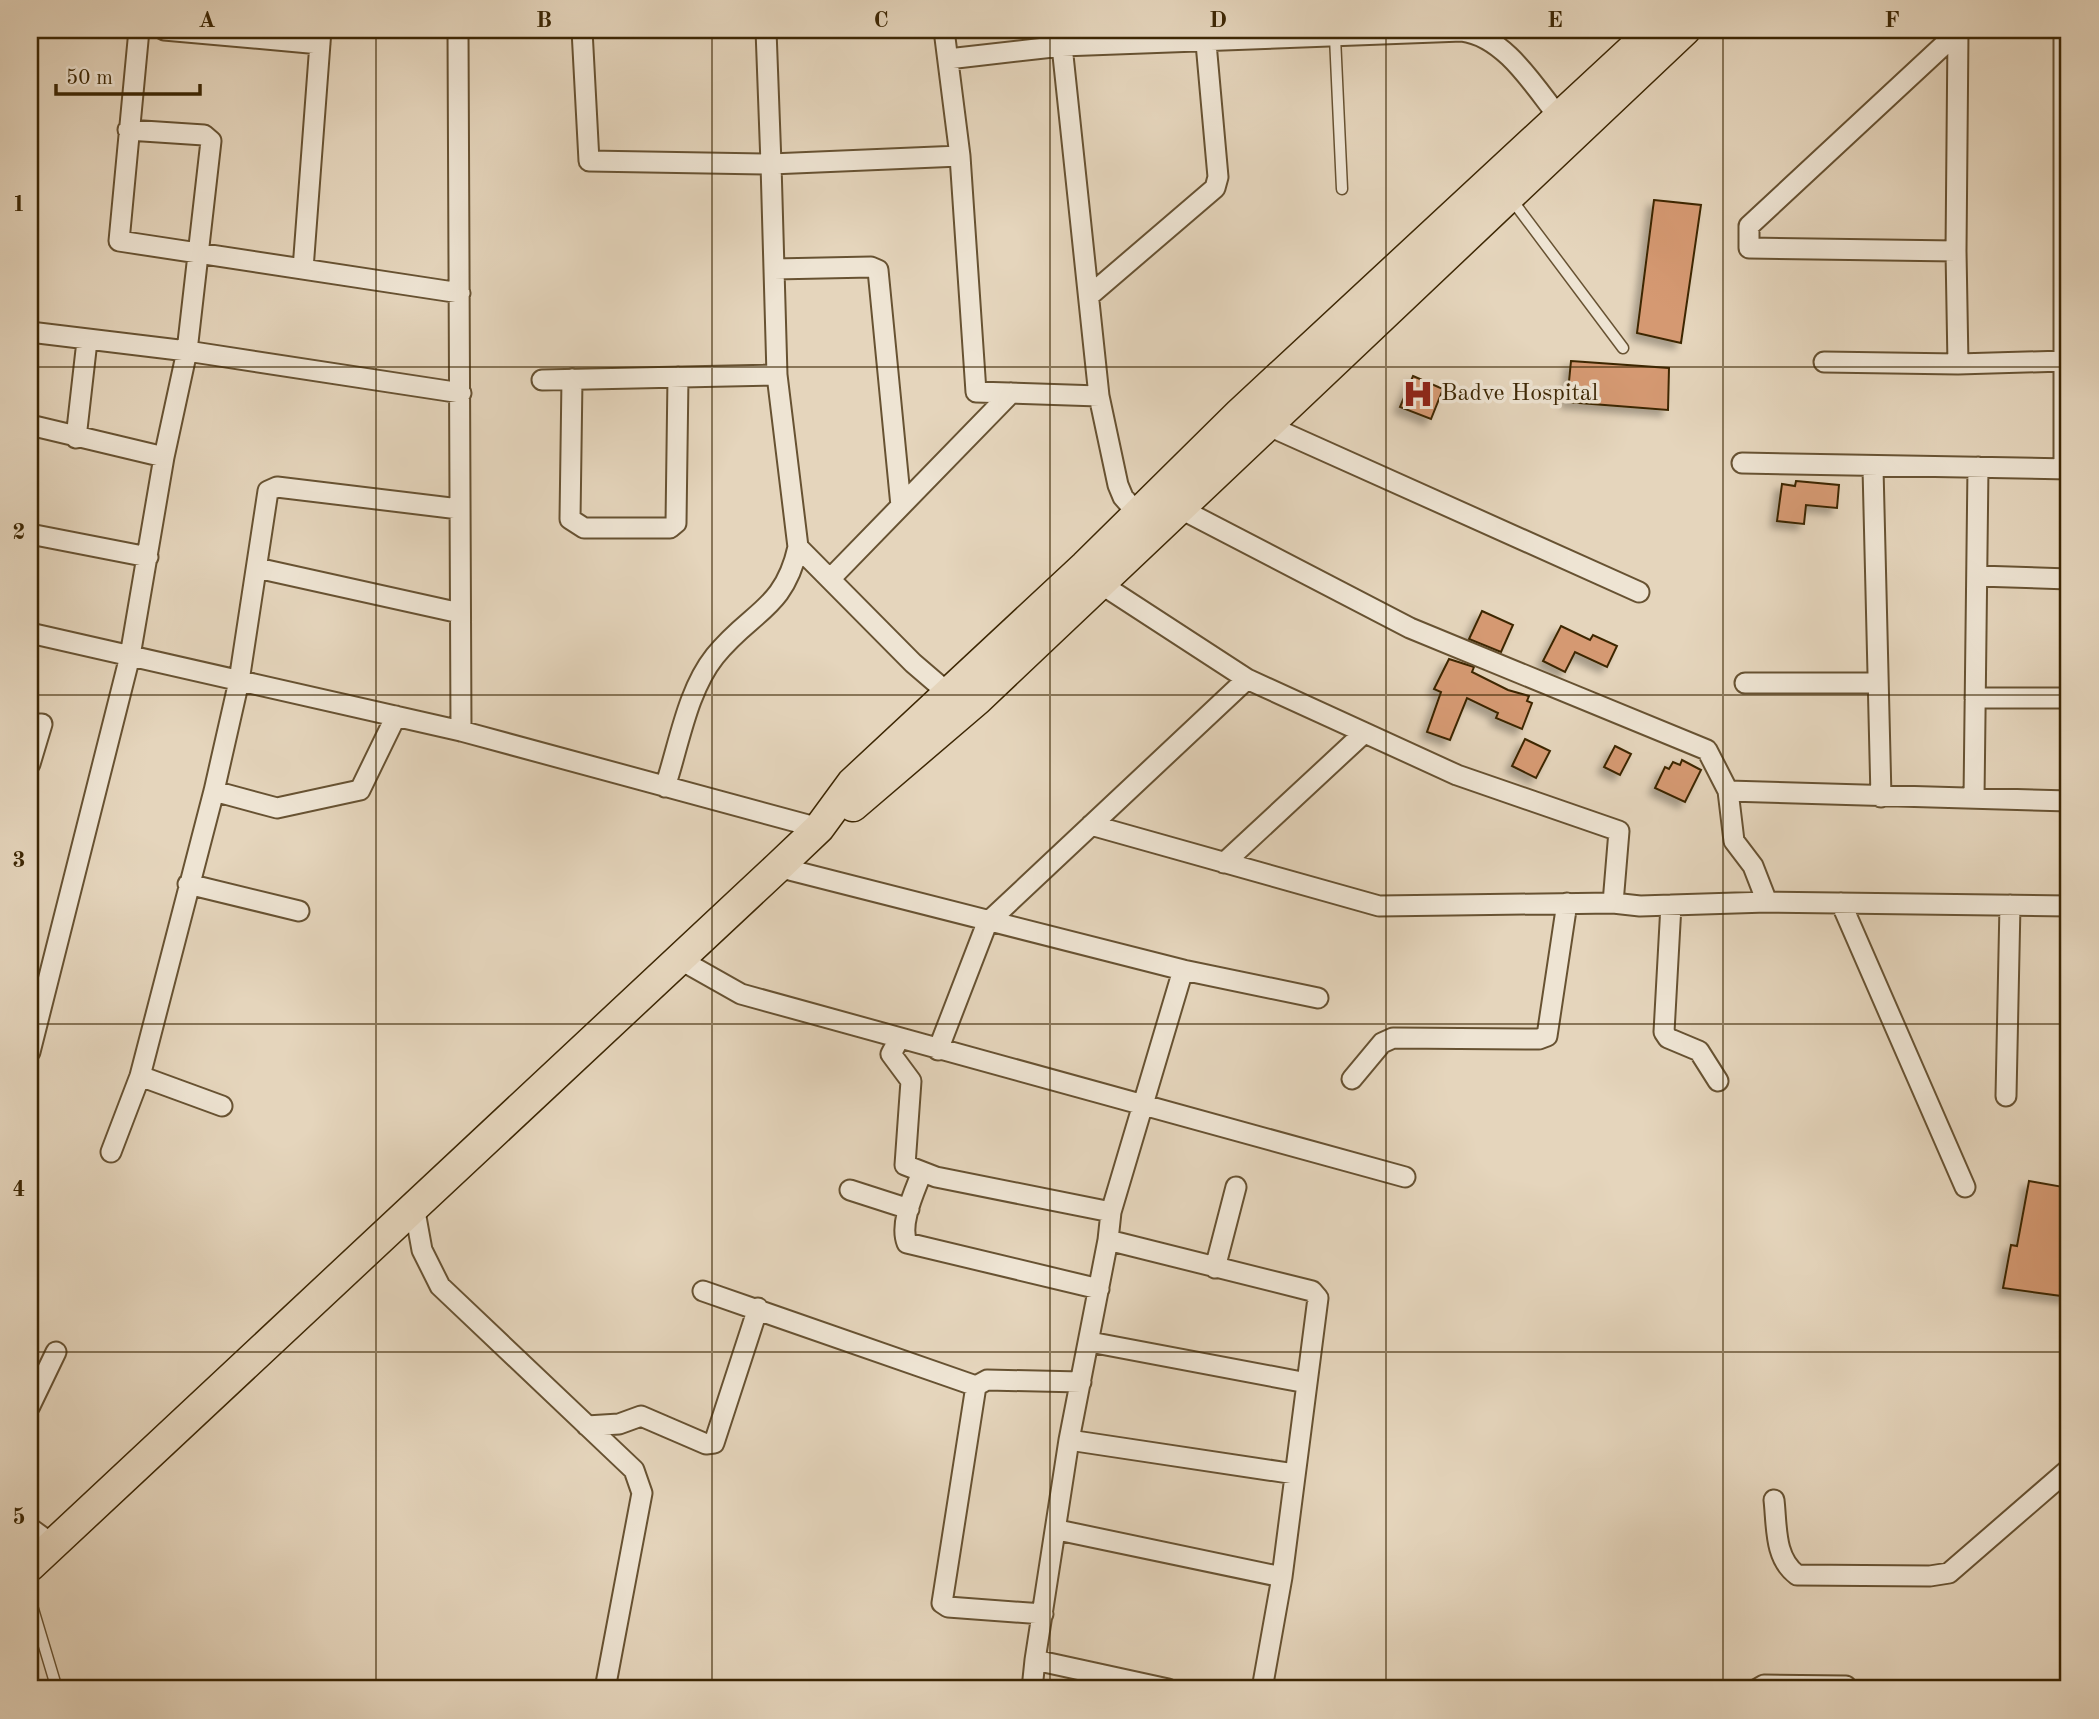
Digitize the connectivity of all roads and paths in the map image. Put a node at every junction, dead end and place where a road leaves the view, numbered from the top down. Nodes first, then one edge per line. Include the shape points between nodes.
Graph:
1 (139, 30) edge
2 (164, 30) edge
3 (458, 30) edge
4 (582, 30) edge
5 (766, 30) edge
6 (944, 30) edge
7 (1653, 30) edge
8 (1685, 30) edge
9 (2064, 30) edge
10 (1959, 31) edge
11 (321, 37) edge
12 (1335, 37) junction
13 (1206, 43) junction
14 (1062, 46) junction
15 (947, 59) junction
16 (1567, 126) junction
17 (128, 130) junction
18 (960, 156) junction
19 (771, 164) junction
20 (1342, 188) dead end
21 (1510, 196) junction
22 (1956, 251) junction
23 (200, 253) junction
24 (303, 269) junction
25 (774, 270) junction
26 (460, 293) junction
27 (1089, 296) junction
28 (30, 332) edge
29 (87, 341) junction
30 (1623, 348) dead end
31 (187, 351) junction
32 (1824, 362) dead end
33 (2064, 362) junction
34 (1958, 364) junction
35 (777, 375) junction
36 (678, 377) junction
37 (572, 379) junction
38 (542, 380) dead end
39 (461, 393) junction
40 (1011, 393) junction
41 (1099, 396) junction
42 (1241, 413) junction
43 (30, 425) edge
44 (1269, 426) junction
45 (76, 438) junction
46 (164, 457) junction
47 (1742, 463) dead end
48 (1978, 467) junction
49 (1873, 468) junction
50 (2066, 469) edge
51 (901, 506) junction
52 (459, 509) junction
53 (1181, 509) junction
54 (1147, 524) junction
55 (30, 534) edge
56 (798, 547) junction
57 (148, 557) junction
58 (257, 568) junction
59 (1978, 576) junction
60 (831, 579) junction
61 (2069, 579) edge
62 (1101, 584) junction
63 (1639, 592) dead end
64 (460, 613) junction
65 (30, 633) edge
66 (130, 656) junction
67 (1247, 679) junction
68 (239, 681) junction
69 (1745, 683) dead end
70 (1877, 683) junction
71 (1975, 698) junction
72 (2069, 698) edge
73 (958, 702) junction
74 (396, 716) junction
75 (30, 724) edge
76 (461, 731) junction
77 (1364, 733) junction
78 (30, 764) edge
79 (666, 787) junction
80 (214, 791) junction
81 (1728, 791) junction
82 (1881, 797) junction
83 (1974, 798) junction
84 (2069, 801) edge
85 (823, 822) junction
86 (1091, 825) junction
87 (1224, 863) junction
88 (778, 867) junction
89 (188, 884) junction
90 (1767, 902) junction
91 (1567, 903) junction
92 (1614, 903) junction
93 (1841, 903) junction
94 (1671, 905) junction
95 (2010, 905) junction
96 (2069, 906) edge
97 (299, 911) dead end
98 (987, 923) junction
99 (679, 959) junction
100 (1183, 970) junction
101 (1318, 998) dead end
102 (899, 1039) junction
103 (938, 1050) junction
104 (30, 1052) edge
105 (140, 1076) junction
106 (1352, 1079) dead end
107 (1718, 1081) dead end
108 (2006, 1096) dead end
109 (1143, 1104) junction
110 (222, 1106) dead end
111 (111, 1152) dead end
112 (922, 1172) junction
113 (1405, 1177) dead end
114 (1965, 1186) dead end
115 (1236, 1187) dead end
116 (850, 1190) dead end
117 (414, 1206) junction
118 (909, 1209) junction
119 (1111, 1212) junction
120 (1108, 1240) junction
121 (1215, 1268) junction
122 (1099, 1289) junction
123 (703, 1292) dead end
124 (758, 1308) junction
125 (1090, 1342) junction
126 (56, 1352) dead end
127 (1081, 1382) junction
128 (1307, 1383) junction
129 (976, 1386) junction
130 (30, 1406) edge
131 (587, 1426) junction
132 (1069, 1440) junction
133 (2069, 1469) edge
134 (1296, 1474) junction
135 (1773, 1500) dead end
136 (1058, 1530) junction
137 (41, 1536) edge
138 (30, 1566) edge
139 (1282, 1577) junction
140 (30, 1599) edge
141 (1043, 1614) junction
142 (1035, 1660) junction
143 (1140, 1686) edge
144 (1846, 1686) dead end
145 (57, 1689) edge
146 (605, 1689) edge
147 (1032, 1689) edge
148 (1168, 1689) edge
149 (1262, 1689) edge
150 (1756, 1689) edge

1 - 17 street
2 - 11 street
3 - 26 street
4 - 19 street via 589,160
5 - 19 street
6 - 15 street
7 - 16 main road
8 - 16 main road
9 - 33 street
10 - 22 street
10 - 22 street via 1749,226 1749,248
11 - 24 street
12 - 13 street
12 - 16 street via 1479,33 1505,53
12 - 20 lane
13 - 14 street
13 - 27 street via 1218,177 1215,188
14 - 15 street
14 - 27 street
15 - 18 street
16 - 21 main road
16 - 42 main road
17 - 23 street via 118,239
17 - 23 street via 204,135 211,141
18 - 19 street
18 - 40 street via 976,392
19 - 25 street
21 - 30 lane
21 - 44 main road
22 - 34 street
23 - 24 street
23 - 31 street
24 - 26 street
25 - 35 street
25 - 51 street via 878,270
26 - 39 street
27 - 41 street
28 - 29 street
29 - 31 street
29 - 45 street
31 - 39 street
31 - 46 street
32 - 34 street
33 - 34 street
33 - 50 street
35 - 36 street
35 - 56 street
36 - 37 street
36 - 37 street via 676,523 670,528 584,528 570,519
37 - 38 street
39 - 52 street
40 - 41 street
40 - 51 street
41 - 54 street via 1118,485
42 - 44 street
42 - 54 main road
43 - 45 street
44 - 53 main road
44 - 63 street
45 - 46 street
46 - 57 street
47 - 49 street
48 - 49 street
48 - 50 street
48 - 59 street
49 - 70 street
51 - 60 street
52 - 58 street via 271,488 266,496
52 - 64 street
53 - 54 main road
53 - 81 street via 1410,628 1707,750
54 - 62 main road
54 - 73 main road
55 - 57 street
56 - 60 street
56 - 79 street via 792,575 778,597 715,656 695,692
57 - 66 street
58 - 64 street
58 - 68 street
59 - 61 street
59 - 71 street
60 - 73 street
62 - 67 street
62 - 73 main road
64 - 76 street
65 - 66 street
66 - 68 street
66 - 104 street
67 - 77 street
67 - 86 street
68 - 74 street
68 - 80 street
69 - 70 street
70 - 82 street
71 - 72 street
71 - 83 street
73 - 85 main road via 864,799
74 - 76 street
74 - 80 street via 360,790 277,808
75 - 78 street via 42,724
76 - 79 street
77 - 87 street
77 - 92 street via 1457,775 1619,831
79 - 85 street
80 - 89 street
81 - 82 street
81 - 90 street via 1734,841 1753,866
82 - 83 street
83 - 84 street
85 - 88 main road
86 - 87 street
86 - 98 street
87 - 91 street via 1379,906
88 - 98 street
88 - 99 main road
89 - 97 street
89 - 105 street
90 - 93 street
90 - 94 street
91 - 92 street
91 - 106 street via 1547,1036 1539,1040 1393,1038 1382,1043
92 - 94 street
93 - 95 street
93 - 114 street
94 - 107 street via 1664,1032 1699,1051
95 - 96 street
95 - 108 street
98 - 100 street
98 - 103 street
99 - 102 street via 741,994
99 - 117 main road
100 - 101 street
100 - 109 street
102 - 103 street
102 - 112 street via 891,1054 911,1081 905,1165
103 - 109 street
105 - 110 street
105 - 111 street
109 - 113 street
109 - 119 street
112 - 118 street
112 - 119 street
115 - 121 street
116 - 118 street
117 - 131 street via 422,1250 440,1286
117 - 137 main road
118 - 122 street via 905,1236 910,1245
119 - 120 street
120 - 121 street
120 - 122 street
121 - 128 street via 1317,1293
122 - 125 street
123 - 124 street
124 - 129 street
124 - 131 street via 714,1443 706,1444 641,1416 619,1424
125 - 127 street
125 - 128 street
126 - 130 street
127 - 129 street via 987,1380
127 - 132 street
128 - 134 street
129 - 141 street via 942,1603
131 - 146 street via 634,1470 642,1493
132 - 134 street
132 - 136 street
133 - 135 street via 1956,1568 1940,1575 1797,1575 1780,1554
134 - 139 street
136 - 139 street
136 - 141 street
137 - 138 main road
139 - 149 street
140 - 145 lane
141 - 142 street
142 - 143 street
142 - 147 street
143 - 148 street
144 - 150 street via 1764,1685

